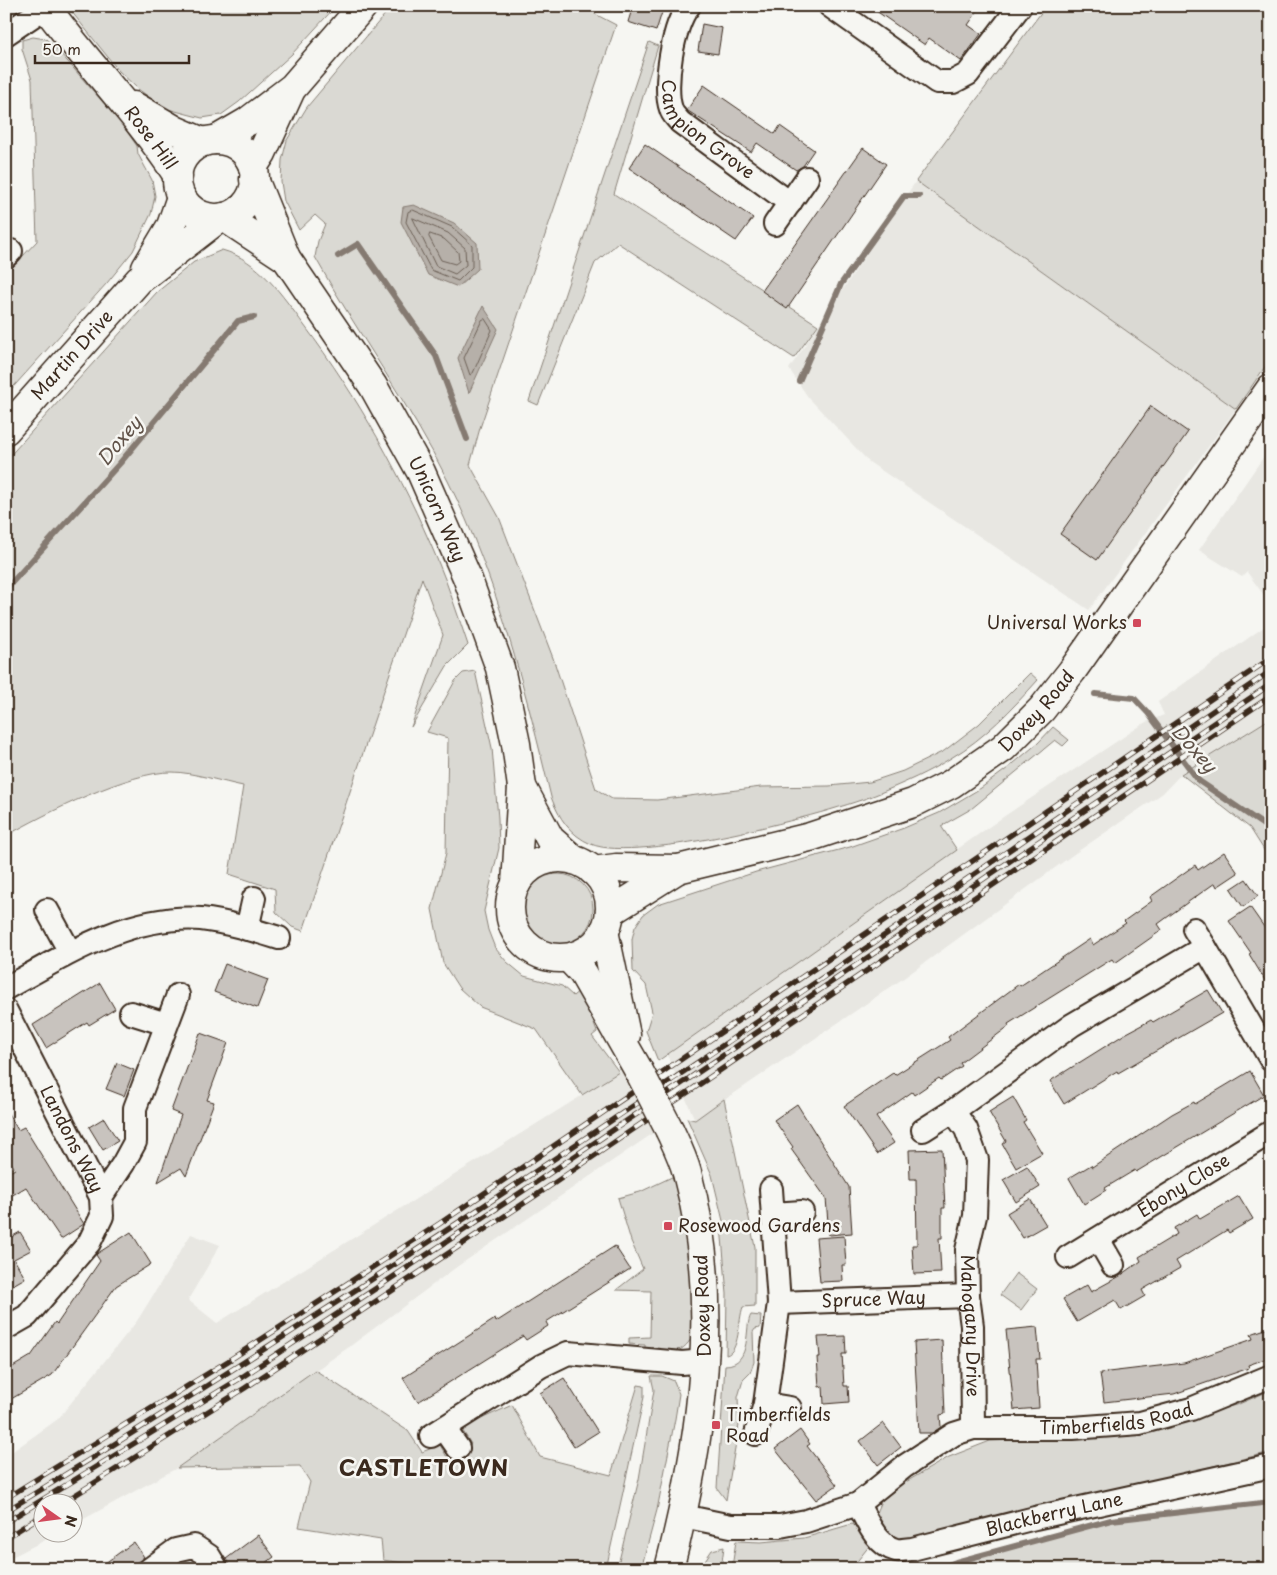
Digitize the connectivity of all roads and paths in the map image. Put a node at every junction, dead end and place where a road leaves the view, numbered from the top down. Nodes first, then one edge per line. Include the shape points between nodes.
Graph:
1 (46, 6) edge
2 (363, 6) edge
3 (830, 6) edge
4 (1020, 6) edge
5 (687, 7) edge
6 (6, 34) edge
7 (293, 86) junction
8 (122, 99) junction
9 (210, 141) junction
10 (253, 173) junction
11 (807, 178) dead end
12 (180, 187) junction
13 (790, 203) junction
14 (221, 218) junction
15 (775, 224) dead end
16 (286, 258) junction
17 (139, 280) junction
18 (1271, 388) edge
19 (6, 430) edge
20 (522, 788) junction
21 (584, 866) junction
22 (678, 869) junction
23 (516, 884) junction
24 (254, 898) dead end
25 (47, 910) dead end
26 (607, 921) junction
27 (247, 929) junction
28 (279, 938) dead end
29 (70, 952) junction
30 (569, 958) junction
31 (6, 988) edge
32 (178, 995) dead end
33 (6, 1011) edge
34 (130, 1013) dead end
35 (166, 1024) junction
36 (1271, 1060) edge
37 (634, 1062) junction
38 (953, 1111) junction
39 (923, 1130) dead end
40 (1271, 1132) edge
41 (771, 1189) dead end
42 (101, 1196) junction
43 (802, 1212) dead end
44 (773, 1214) junction
45 (1098, 1239) junction
46 (1068, 1257) dead end
47 (1113, 1265) dead end
48 (968, 1296) junction
49 (779, 1303) junction
50 (6, 1328) edge
51 (705, 1362) junction
52 (1271, 1376) edge
53 (765, 1404) junction
54 (790, 1408) dead end
55 (973, 1428) junction
56 (756, 1434) dead end
57 (458, 1448) dead end
58 (1271, 1466) edge
59 (858, 1504) junction
60 (683, 1516) junction
61 (150, 1569) edge
62 (217, 1569) edge
63 (669, 1569) edge

1 - 6 street
1 - 8 main road, Rose Hill via 91,66
2 - 7 main road
3 - 4 street via 937,82 953,82 968,74
5 - 13 street, Campion Grove via 678,23 668,84 671,110 680,122
7 - 9 main road via 246,122
7 - 10 main road
8 - 9 main road, Rose Hill via 175,130
8 - 12 main road, Rose Hill
9 - 10 main road via 232,143 245,153
9 - 12 main road via 191,150 182,162
10 - 14 main road via 253,191 244,206
10 - 16 main road, Unicorn Way
11 - 13 street
12 - 14 main road via 189,208 202,216
12 - 17 main road, Martin Drive via 171,226
13 - 15 street
14 - 16 main road, Unicorn Way
14 - 17 main road, Martin Drive
16 - 20 main road, Unicorn Way via 373,386 421,472 467,577 500,668
17 - 19 main road, Martin Drive
18 - 22 main road, Doxey Road via 1072,671 1042,709 1003,748 951,784 913,802 810,837
20 - 21 main road, Unicorn Way via 550,839
20 - 23 main road, Unicorn Way
21 - 22 main road, Doxey Road
21 - 23 main road via 558,858 541,862 527,870
21 - 26 main road via 603,883 609,897
22 - 26 main road, Doxey Road
23 - 30 main road via 510,899 510,915 524,944 553,958
24 - 27 street
25 - 29 street
26 - 30 main road via 590,948
26 - 37 main road, Doxey Road
27 - 28 street
27 - 29 street via 200,919 165,920 124,929
29 - 31 street
30 - 37 main road, Doxey Road via 583,973
32 - 35 street
33 - 42 street, Landons Way
34 - 35 street
35 - 42 street via 136,1108 135,1142
36 - 38 street via 1200,938
37 - 51 main road, Doxey Road, bridge via 687,1171 704,1273
38 - 39 street
38 - 48 street, Mahogany Drive via 966,1129 977,1160 974,1216 967,1250
40 - 45 street, Ebony Close
41 - 44 street
42 - 50 street, Landons Way via 102,1216 90,1243 27,1316
43 - 44 street
44 - 49 street
45 - 46 street, Ebony Close
45 - 47 street
48 - 49 street, Spruce Way
48 - 55 street, Mahogany Drive via 972,1326
49 - 53 street
51 - 57 street via 682,1363 568,1353 541,1366 438,1432
51 - 60 main road, Doxey Road via 693,1470
52 - 55 street, Timberfields Road via 1190,1410 1140,1423 1090,1428
53 - 54 street
53 - 56 street
55 - 59 street, Timberfields Road via 954,1434 905,1466
58 - 59 street, Blackberry Lane via 912,1549 896,1550 884,1543 872,1530
59 - 60 street, Timberfields Road via 780,1526 732,1526
60 - 63 main road, Doxey Road
61 - 62 street via 176,1550 194,1546 209,1556

